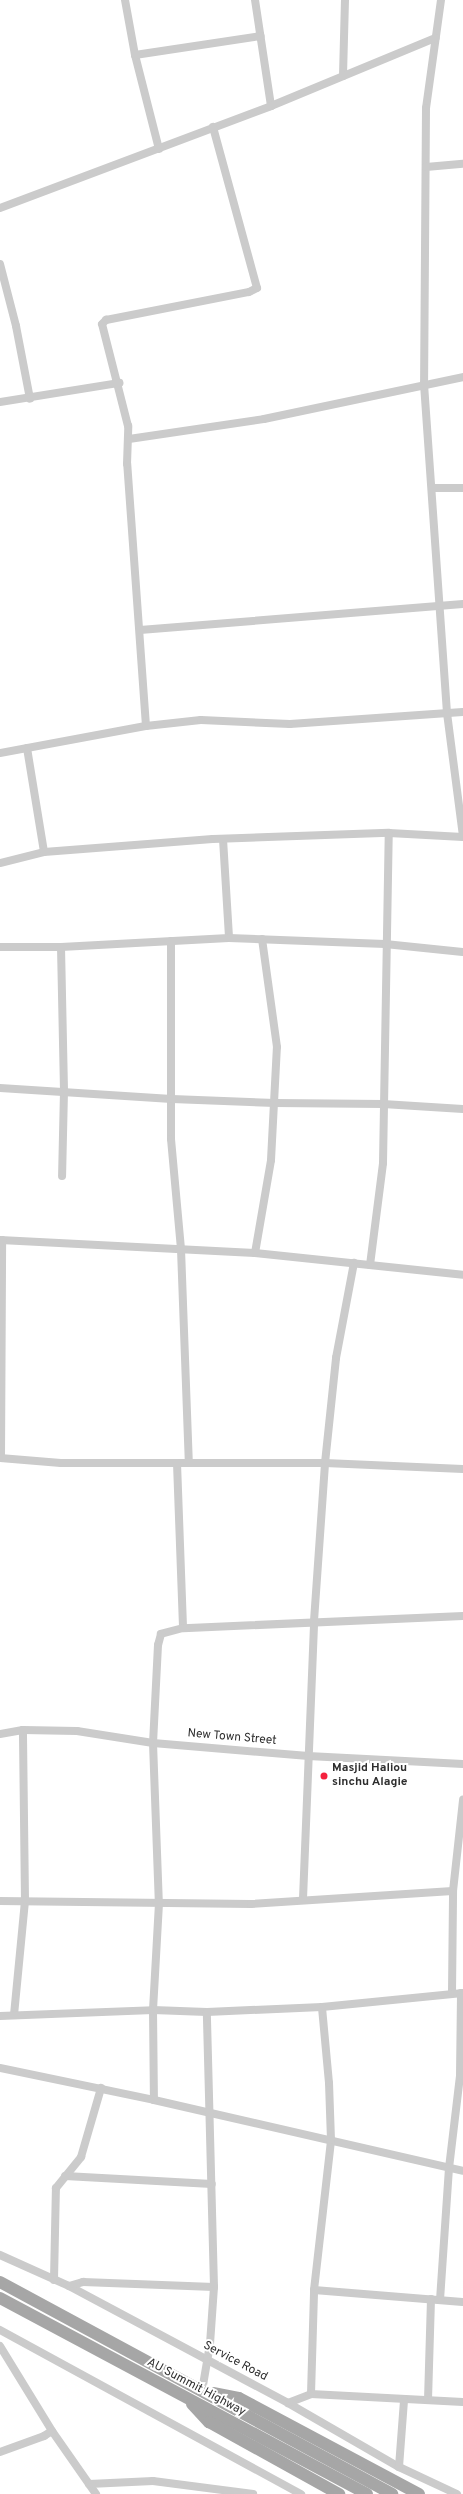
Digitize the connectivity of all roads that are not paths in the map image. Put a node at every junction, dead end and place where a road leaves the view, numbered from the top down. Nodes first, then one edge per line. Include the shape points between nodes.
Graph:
1 (124, 0) edge
2 (256, 0) edge
3 (345, 0) edge
4 (441, 0) edge
5 (261, 36) junction
6 (435, 38) junction
7 (135, 55) junction
8 (343, 76) junction
9 (271, 106) junction
10 (214, 128) junction
11 (159, 149) junction
12 (463, 164) edge
13 (426, 167) junction
14 (0, 208) edge
15 (0, 264) edge
16 (463, 377) edge
17 (119, 383) junction
18 (424, 384) junction
19 (30, 399) junction
20 (0, 402) edge
21 (129, 439) junction
22 (432, 488) junction
23 (463, 488) edge
24 (438, 604) junction
25 (463, 604) edge
26 (140, 630) junction
27 (463, 712) edge
28 (448, 713) junction
29 (146, 726) junction
30 (27, 748) junction
31 (0, 753) edge
32 (389, 834) junction
33 (463, 837) edge
34 (223, 839) junction
35 (44, 852) junction
36 (0, 863) edge
37 (229, 938) junction
38 (262, 939) junction
39 (171, 941) junction
40 (385, 944) junction
41 (0, 947) edge
42 (61, 947) junction
43 (463, 952) edge
44 (0, 1088) edge
45 (64, 1091) junction
46 (172, 1099) junction
47 (275, 1103) junction
48 (384, 1104) junction
49 (463, 1109) edge
50 (62, 1176) dead end
51 (1, 1240) edge
52 (182, 1249) junction
53 (255, 1254) junction
54 (354, 1263) junction
55 (370, 1265) junction
56 (463, 1275) edge
57 (0, 1458) edge
58 (189, 1462) junction
59 (177, 1463) junction
60 (325, 1463) junction
61 (463, 1469) edge
62 (463, 1616) edge
63 (314, 1622) junction
64 (183, 1628) junction
65 (23, 1730) junction
66 (0, 1734) edge
67 (153, 1743) junction
68 (308, 1756) junction
69 (463, 1764) edge
70 (463, 1800) edge
71 (459, 1874) edge
72 (453, 1891) junction
73 (303, 1899) junction
74 (25, 1900) junction
75 (0, 1901) edge
76 (159, 1903) junction
77 (452, 1993) junction
78 (462, 1993) edge
79 (322, 2008) junction
80 (153, 2010) junction
81 (207, 2012) junction
82 (14, 2015) junction
83 (0, 2016) edge
84 (0, 2068) edge
85 (101, 2088) junction
86 (154, 2100) junction
87 (211, 2115) junction
88 (331, 2140) junction
89 (449, 2168) junction
90 (463, 2171) edge
91 (65, 2176) junction
92 (212, 2184) junction
93 (0, 2255) edge
94 (54, 2280) junction
95 (0, 2282) edge
96 (68, 2286) junction
97 (214, 2287) junction
98 (314, 2290) junction
99 (0, 2298) edge
100 (431, 2300) junction
101 (440, 2300) junction
102 (463, 2302) edge
103 (0, 2330) edge
104 (0, 2346) edge
105 (208, 2362) junction
106 (207, 2393) junction
107 (311, 2394) junction
108 (189, 2400) junction
109 (404, 2400) junction
110 (428, 2400) junction
111 (463, 2402) edge
112 (288, 2404) junction
113 (52, 2431) junction
114 (0, 2452) edge
115 (399, 2467) junction
116 (89, 2484) junction
117 (96, 2494) edge
118 (253, 2494) edge
119 (301, 2494) edge
120 (339, 2494) edge
121 (367, 2494) edge
122 (392, 2494) edge
123 (419, 2494) edge
124 (457, 2494) edge

1 - 7 street
2 - 5 street
3 - 8 street
4 - 6 street
5 - 7 street
5 - 9 street
6 - 8 street
6 - 13 street via 426,108
7 - 11 street
8 - 9 street
9 - 10 street
10 - 11 street
10 - 17 street via 257,288 250,292 106,320 102,324 102,329
11 - 14 street
12 - 13 street
13 - 18 street
15 - 19 street via 16,326
16 - 18 street
17 - 19 street
17 - 21 street
18 - 21 street via 264,419
18 - 22 street
19 - 20 street
21 - 26 street via 127,464
22 - 23 street
22 - 24 street
24 - 25 street
24 - 26 street
24 - 28 street
26 - 29 street
27 - 28 street
28 - 29 street via 290,724 201,720
28 - 33 street
29 - 30 street
30 - 31 street
30 - 35 street
32 - 33 street
32 - 34 street
32 - 40 street
34 - 35 street
34 - 37 street
35 - 36 street
37 - 38 street
37 - 39 street
38 - 40 street
38 - 47 street via 277,1047
39 - 42 street
39 - 46 street
40 - 43 street
40 - 48 street
41 - 42 street
42 - 45 street
44 - 45 street
45 - 46 street
45 - 50 street
46 - 47 street
46 - 52 street via 171,1139
47 - 48 street
47 - 53 street via 271,1160
48 - 49 street
48 - 55 street via 383,1163
51 - 52 street
51 - 57 street
52 - 53 street
52 - 58 street
53 - 54 street
54 - 55 street
54 - 60 street via 336,1358
55 - 56 street
57 - 59 street via 62,1463
58 - 59 street
58 - 60 street
59 - 64 street
60 - 61 street
60 - 63 street
62 - 63 street
63 - 64 street
63 - 68 street
64 - 67 street via 161,1634 158,1645
65 - 66 street, New Town Street
65 - 67 street, New Town Street via 77,1731
65 - 74 street
67 - 68 street, New Town Street
67 - 76 street
68 - 69 street, New Town Street
68 - 73 street
70 - 71 street
71 - 72 street
72 - 73 street
72 - 77 street
73 - 76 street via 251,1904
74 - 75 street
74 - 76 street
74 - 82 street
76 - 80 street
77 - 78 street
77 - 79 street
78 - 89 street via 460,2076
79 - 81 street
79 - 88 street
80 - 81 street
80 - 82 street
80 - 86 street
81 - 87 street
82 - 83 street
84 - 85 street
85 - 86 street
85 - 91 street via 81,2157
86 - 87 street
87 - 88 street
87 - 92 street
88 - 89 street
88 - 98 street
89 - 90 street
89 - 101 street
91 - 92 street
91 - 94 street via 56,2188
92 - 97 street
93 - 94 street, Service Road
94 - 96 street, Service Road
95 - 106 main road, AU Summit Highway
96 - 97 street via 83,2282
96 - 105 street, Service Road
97 - 105 street
98 - 100 street
98 - 107 street
99 - 108 main road, AU Summit Highway
100 - 101 street
100 - 110 street
101 - 102 street
103 - 119 street
104 - 113 street
105 - 106 street
105 - 112 street, Service Road
106 - 122 main road, AU Summit Highway
106 - 123 main road via 239,2398
107 - 109 street
107 - 112 street
108 - 120 main road via 196,2411 209,2422
108 - 121 main road, AU Summit Highway
109 - 110 street
109 - 115 street
110 - 111 street
112 - 115 street, Service Road
113 - 114 street
113 - 116 street
115 - 124 street, Service Road
116 - 117 street
116 - 118 street via 153,2481

